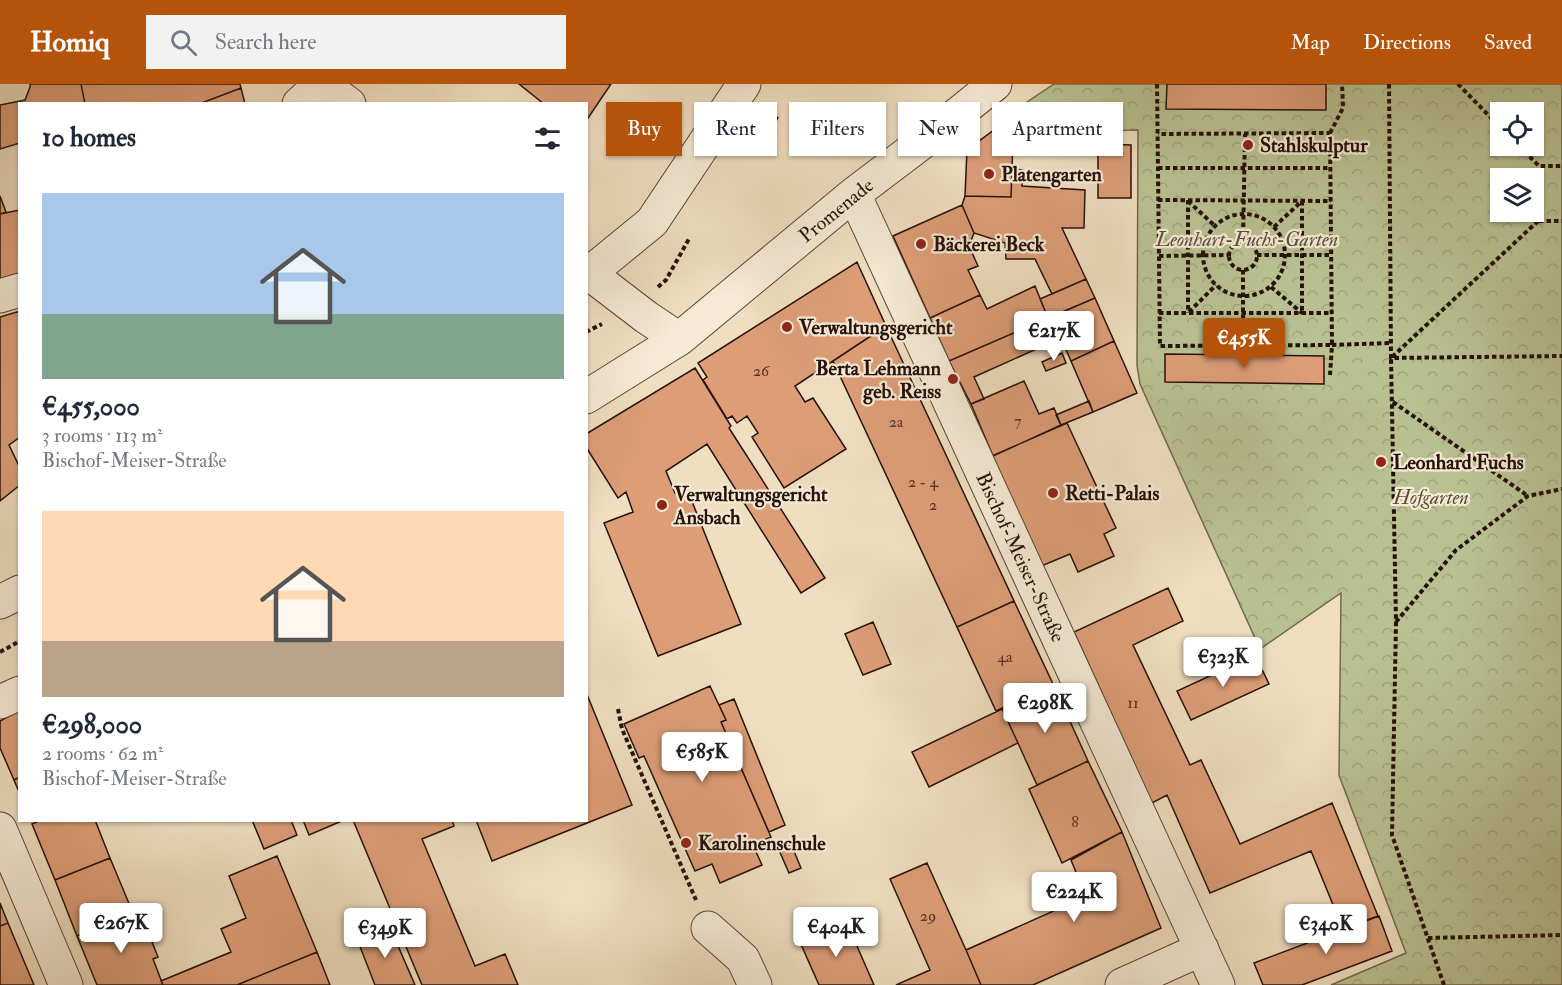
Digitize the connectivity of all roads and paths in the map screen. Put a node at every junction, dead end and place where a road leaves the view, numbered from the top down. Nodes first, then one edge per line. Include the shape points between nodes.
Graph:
1 (322, 84) edge
2 (744, 84) edge
3 (995, 84) edge
4 (1157, 84) edge
5 (1342, 84) edge
6 (1389, 84) edge
7 (1458, 84) edge
8 (301, 102) edge
9 (346, 102) edge
10 (1490, 116) edge
11 (777, 118) edge
12 (780, 120) dead end
13 (1330, 133) junction
14 (1158, 134) junction
15 (1245, 134) junction
16 (1529, 156) edge
17 (1244, 166) junction
18 (1539, 166) joint
19 (1562, 166) edge
20 (1158, 168) junction
21 (1330, 168) junction
22 (854, 194) junction
23 (1158, 200) junction
24 (1188, 200) junction
25 (1244, 201) junction
26 (1302, 201) junction
27 (1331, 201) junction
28 (1244, 215) junction
29 (1544, 221) edge
30 (1562, 221) edge
31 (1537, 222) edge
32 (1215, 226) junction
33 (1274, 227) junction
34 (1243, 242) junction
35 (1204, 255) junction
36 (1228, 255) junction
37 (1257, 255) junction
38 (1284, 255) junction
39 (1302, 255) junction
40 (1331, 255) junction
41 (1159, 256) junction
42 (1189, 256) junction
43 (1243, 270) junction
44 (588, 274) edge
45 (1216, 285) junction
46 (1271, 287) junction
47 (18, 291) edge
48 (0, 296) edge
49 (1243, 296) junction
50 (1159, 313) junction
51 (1188, 313) junction
52 (1243, 313) junction
53 (1302, 313) junction
54 (1332, 313) junction
55 (679, 339) junction
56 (1390, 343) junction
57 (1332, 345) junction
58 (1243, 346) junction
59 (1562, 356) edge
60 (1391, 358) junction
61 (1330, 375) dead end
62 (588, 396) edge
63 (1392, 402) junction
64 (1562, 489) edge
65 (1528, 496) junction
66 (18, 593) edge
67 (0, 602) edge
68 (1396, 621) junction
69 (18, 642) edge
70 (0, 652) edge
71 (18, 694) edge
72 (0, 702) edge
73 (618, 709) dead end
74 (0, 829) edge
75 (708, 928) joint
76 (1562, 935) edge
77 (1428, 938) junction
78 (1202, 949) junction
79 (66, 985) edge
80 (755, 985) edge
81 (1122, 985) edge
82 (1218, 985) edge
83 (1444, 985) edge

1 - 8 street
1 - 9 street
2 - 44 street via 652,222
3 - 22 street, Promenade
4 - 14 path
5 - 13 path via 1343,108
6 - 56 path
7 - 10 path
11 - 12 path
13 - 15 path
13 - 21 path
14 - 15 path
14 - 20 path
15 - 17 path
16 - 18 path
17 - 20 path
17 - 21 path
17 - 25 path
18 - 19 path
20 - 23 path
21 - 27 path
22 - 55 street, Promenade
22 - 78 street, Bischof-Meiser-Straße
23 - 24 path
23 - 41 path
24 - 25 path
24 - 32 path
24 - 42 path
25 - 26 path
25 - 28 path
26 - 27 path
26 - 33 path
26 - 39 path
27 - 40 path
28 - 32 path via 1229,217
28 - 33 path via 1256,216
28 - 34 path
29 - 30 path
31 - 60 path
32 - 35 path
33 - 38 path via 1283,241
34 - 36 path via 1235,244
34 - 37 path via 1252,246
35 - 36 path
35 - 42 path
35 - 45 path via 1206,272
36 - 43 path via 1233,266
37 - 38 path
37 - 43 path via 1253,266
38 - 39 path
38 - 46 path via 1282,274
39 - 40 path
39 - 53 path
40 - 54 path
41 - 42 path
41 - 50 path
42 - 51 path
43 - 49 path
44 - 55 street
45 - 49 path
45 - 51 path
46 - 49 path
46 - 53 path
47 - 48 street
49 - 52 path
50 - 51 path
50 - 58 path via 1160,346
51 - 52 path
52 - 53 path
52 - 58 path
53 - 54 path
54 - 57 path
55 - 62 street, Promenade
56 - 57 path
56 - 60 path
57 - 58 path
57 - 61 path
59 - 60 path
60 - 63 path
63 - 65 path
63 - 68 path
64 - 65 path
65 - 68 path via 1456,550
66 - 67 street
68 - 77 path via 1392,835
69 - 70 path
71 - 72 street
73 - 75 path via 622,729
74 - 79 street
75 - 80 street via 743,959
76 - 77 path
77 - 83 path
78 - 81 street
78 - 82 street, Bischof-Meiser-Straße

